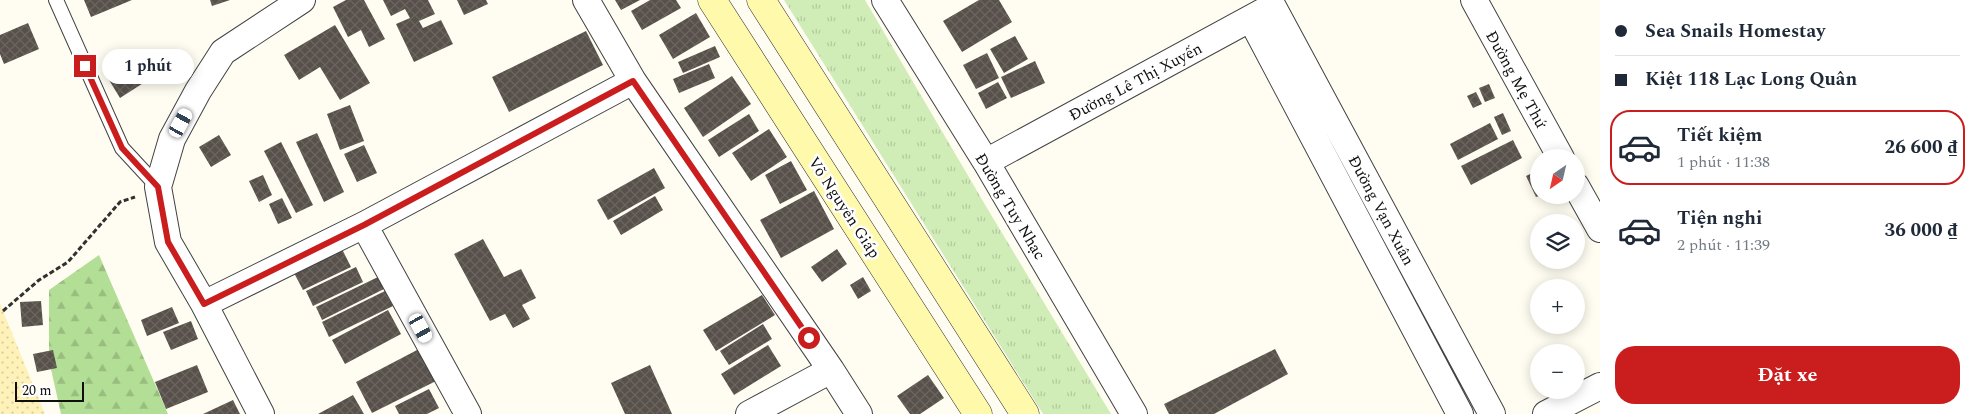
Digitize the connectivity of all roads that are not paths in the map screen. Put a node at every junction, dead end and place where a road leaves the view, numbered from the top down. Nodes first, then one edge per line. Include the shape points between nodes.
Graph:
1 (56, 0) edge
2 (302, 0) edge
3 (586, 0) edge
4 (712, 0) edge
5 (761, 0) edge
6 (885, 0) edge
7 (1474, 0) edge
8 (1270, 9) edge
9 (633, 81) junction
10 (1555, 149) edge
11 (986, 162) junction
12 (158, 187) junction
13 (1585, 202) edge
14 (364, 225) junction
15 (1600, 229) edge
16 (204, 304) junction
17 (831, 370) junction
18 (1600, 386) edge
19 (261, 414) edge
20 (468, 414) edge
21 (749, 414) edge
22 (859, 414) edge
23 (978, 414) edge
24 (1025, 414) edge
25 (1134, 414) edge
26 (1460, 414) edge
27 (1492, 414) edge
28 (1546, 414) edge

1 - 12 lane via 122,148
2 - 12 street via 223,52 172,139
3 - 9 street
4 - 23 main road, Võ Nguyên Giáp
5 - 24 main road
6 - 11 street, Đường Tuy Nhạc
7 - 10 street, Đường Mẹ Thứ
8 - 11 street, Đường Lê Thị Xuyến
8 - 26 street, Đường Vạn Xuân
8 - 27 street, Đường Vạn Xuân
9 - 14 street
9 - 17 street
11 - 25 street, Đường Tuy Nhạc
12 - 16 street via 168,242
13 - 15 street
14 - 16 street
14 - 20 street
16 - 19 street
17 - 21 street
17 - 22 street
18 - 28 street

